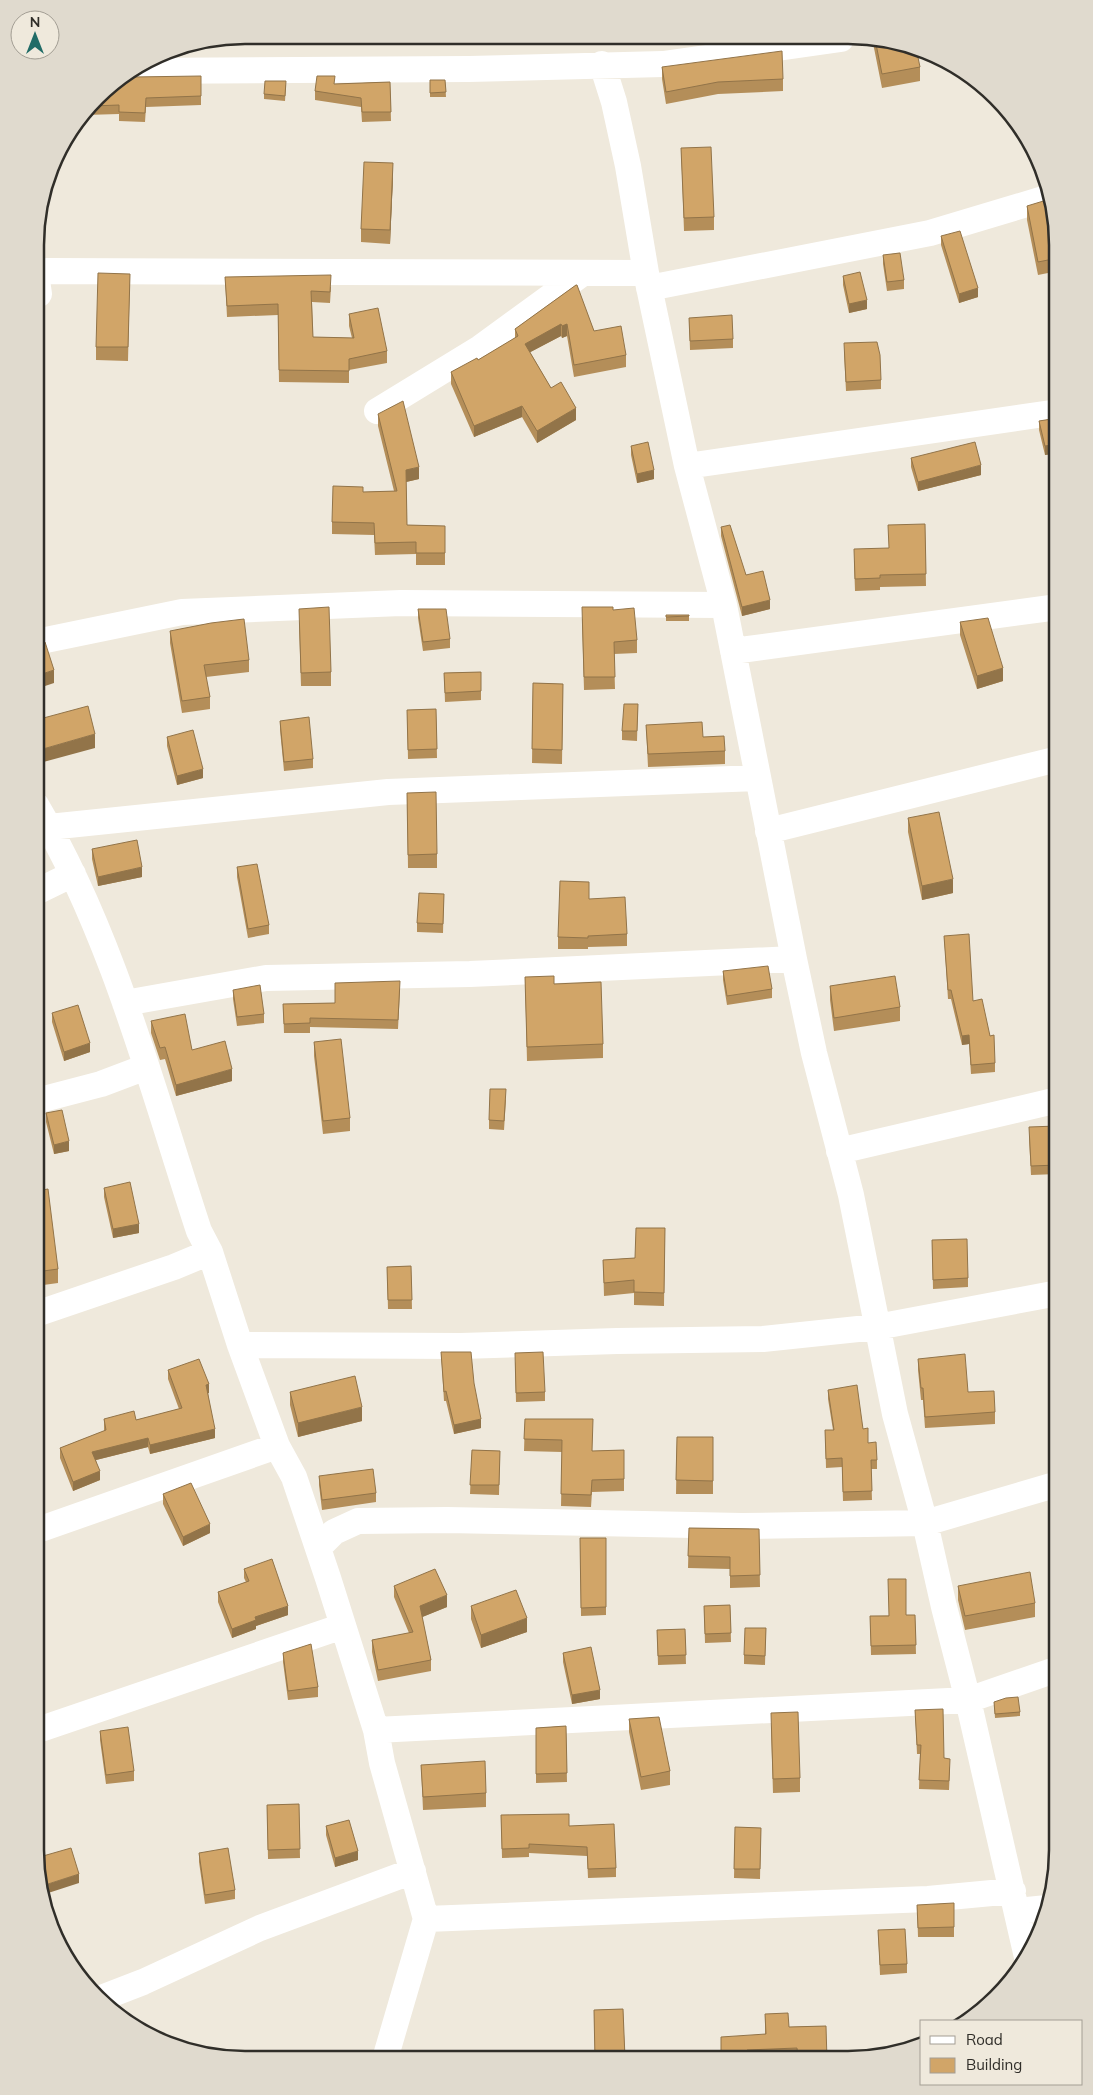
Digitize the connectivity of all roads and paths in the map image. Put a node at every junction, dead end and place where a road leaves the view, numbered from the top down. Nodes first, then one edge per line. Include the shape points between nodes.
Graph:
1 (806, 44) edge
2 (602, 64) junction
3 (144, 71) edge
4 (1043, 199) edge
5 (583, 272) junction
6 (648, 280) junction
7 (44, 282) edge
8 (377, 411) dead end
9 (1049, 413) edge
10 (687, 466) junction
11 (724, 605) junction
12 (1049, 608) edge
13 (44, 640) edge
14 (733, 651) junction
15 (1049, 761) edge
16 (758, 778) junction
17 (44, 819) edge
18 (49, 828) junction
19 (768, 831) junction
20 (73, 874) junction
21 (44, 888) edge
22 (794, 959) junction
23 (125, 1003) junction
24 (146, 1068) junction
25 (44, 1100) edge
26 (1049, 1102) edge
27 (839, 1151) junction
28 (210, 1252) junction
29 (1049, 1296) edge
30 (44, 1311) edge
31 (877, 1328) junction
32 (240, 1344) junction
33 (277, 1446) junction
34 (1049, 1487) edge
35 (925, 1523) junction
36 (44, 1528) edge
37 (318, 1548) junction
38 (343, 1626) junction
39 (1049, 1672) edge
40 (968, 1700) junction
41 (44, 1728) edge
42 (376, 1730) junction
43 (413, 1871) junction
44 (1015, 1901) junction
45 (1041, 1907) edge
46 (426, 1919) junction
47 (1025, 1946) edge
48 (107, 1996) edge
49 (387, 2051) edge

1 - 2 street via 664,64
2 - 3 street via 469,69
2 - 6 street via 628,166
4 - 6 street via 930,233
5 - 6 street
5 - 7 street
5 - 8 street via 480,348
6 - 10 street
9 - 10 street
10 - 11 street
11 - 13 street via 401,603 182,612
11 - 14 street
12 - 14 street
14 - 16 street
15 - 19 street
16 - 18 street via 388,792
16 - 19 street
17 - 18 street
18 - 20 street
19 - 22 street
20 - 21 street
20 - 23 street
22 - 23 street via 470,974 266,978
22 - 27 street
23 - 24 street
24 - 25 street
24 - 28 street via 199,1231
26 - 27 street
27 - 31 street
28 - 30 street
28 - 32 street
29 - 31 street
31 - 32 street via 763,1340 461,1346
31 - 35 street via 895,1414
32 - 33 street
33 - 36 street
33 - 37 street via 294,1477
34 - 35 street
35 - 37 street via 742,1526 447,1520 358,1522 334,1532
35 - 40 street
37 - 38 street
38 - 41 street
38 - 42 street
39 - 40 street
40 - 42 street
40 - 44 street
42 - 43 street via 382,1763
43 - 46 street
43 - 48 street via 260,1928
44 - 45 street
44 - 46 street via 928,1899
44 - 47 street
46 - 49 street

